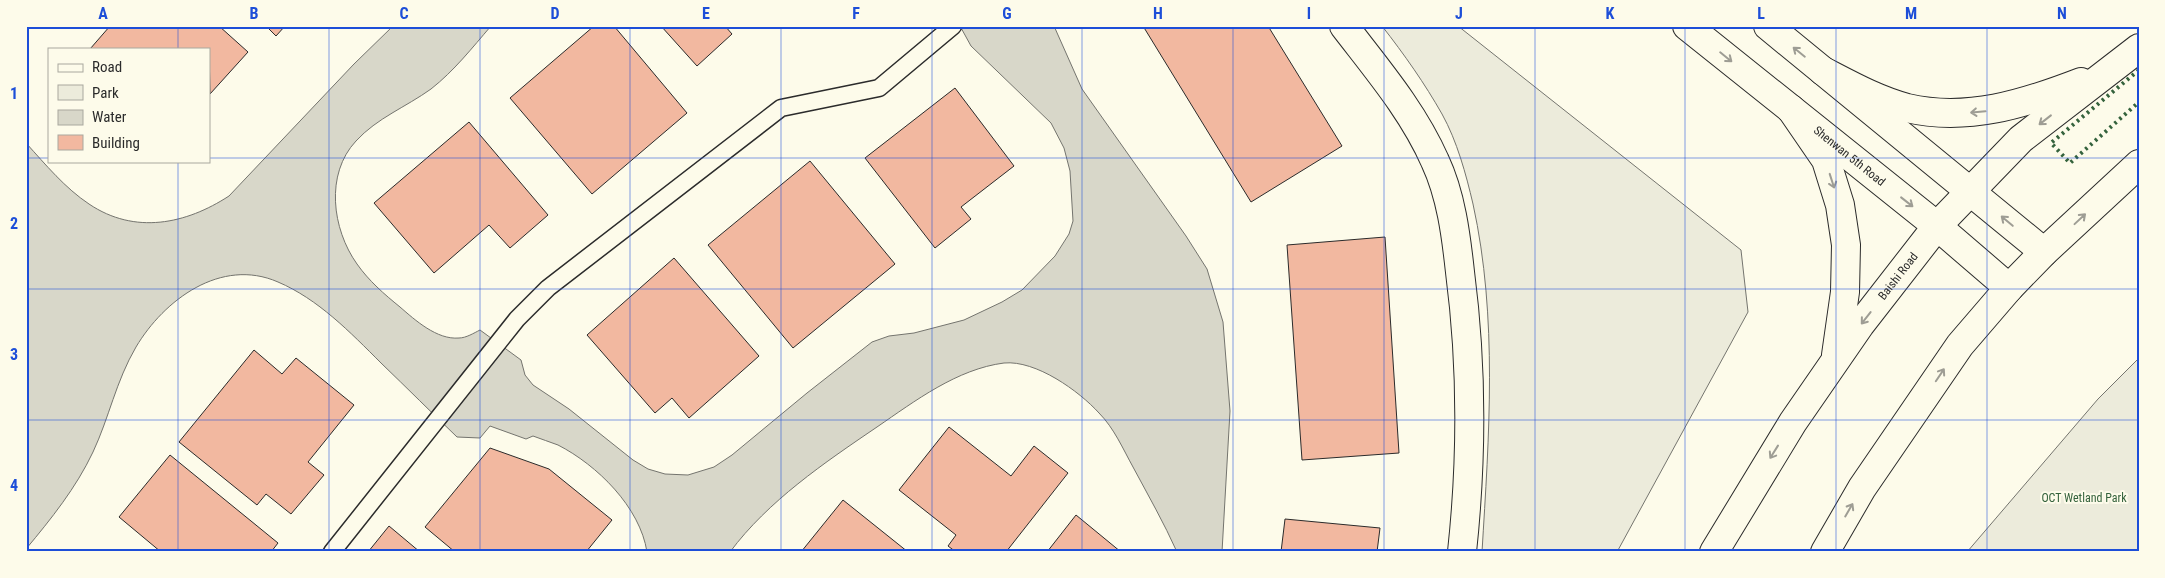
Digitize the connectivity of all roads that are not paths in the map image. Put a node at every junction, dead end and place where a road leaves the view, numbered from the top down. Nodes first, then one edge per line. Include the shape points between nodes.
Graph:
1 (954, 26) edge
2 (1344, 26) edge
3 (1688, 26) edge
4 (1768, 26) edge
5 (2139, 48) edge
6 (1823, 71) junction
7 (2108, 72) junction
8 (1791, 109) junction
9 (2139, 164) edge
10 (1971, 191) junction
11 (1937, 226) junction
12 (2044, 252) junction
13 (2009, 288) junction
14 (1835, 360) junction
15 (332, 552) edge
16 (1462, 552) edge
17 (1714, 552) edge
18 (1825, 552) edge

1 - 15 lane via 880,88 781,108 548,288 517,319
2 - 16 main road via 1393,89 1419,130 1436,162 1447,196 1460,270 1469,370 1466,514
3 -> 8 main road, Shenwan 5th Road
6 -> 4 main road
5 - 7 main road, Baishi Road
7 -> 6 main road via 2032,101 1951,114 1906,108 1867,94
6 - 10 main road
7 -> 10 main road, Baishi Road via 2021,139
8 -> 11 main road, Shenwan 5th Road
8 -> 14 main road via 1826,160 1840,205 1846,245 1845,292
12 -> 9 main road
10 - 11 main road, Baishi Road
12 -> 10 main road
11 - 13 main road, Shenwan 5th Road
11 -> 14 main road, Baishi Road
12 - 13 main road
18 -> 13 main road via 1862,488 1960,345
14 -> 17 main road, Baishi Road via 1787,430

